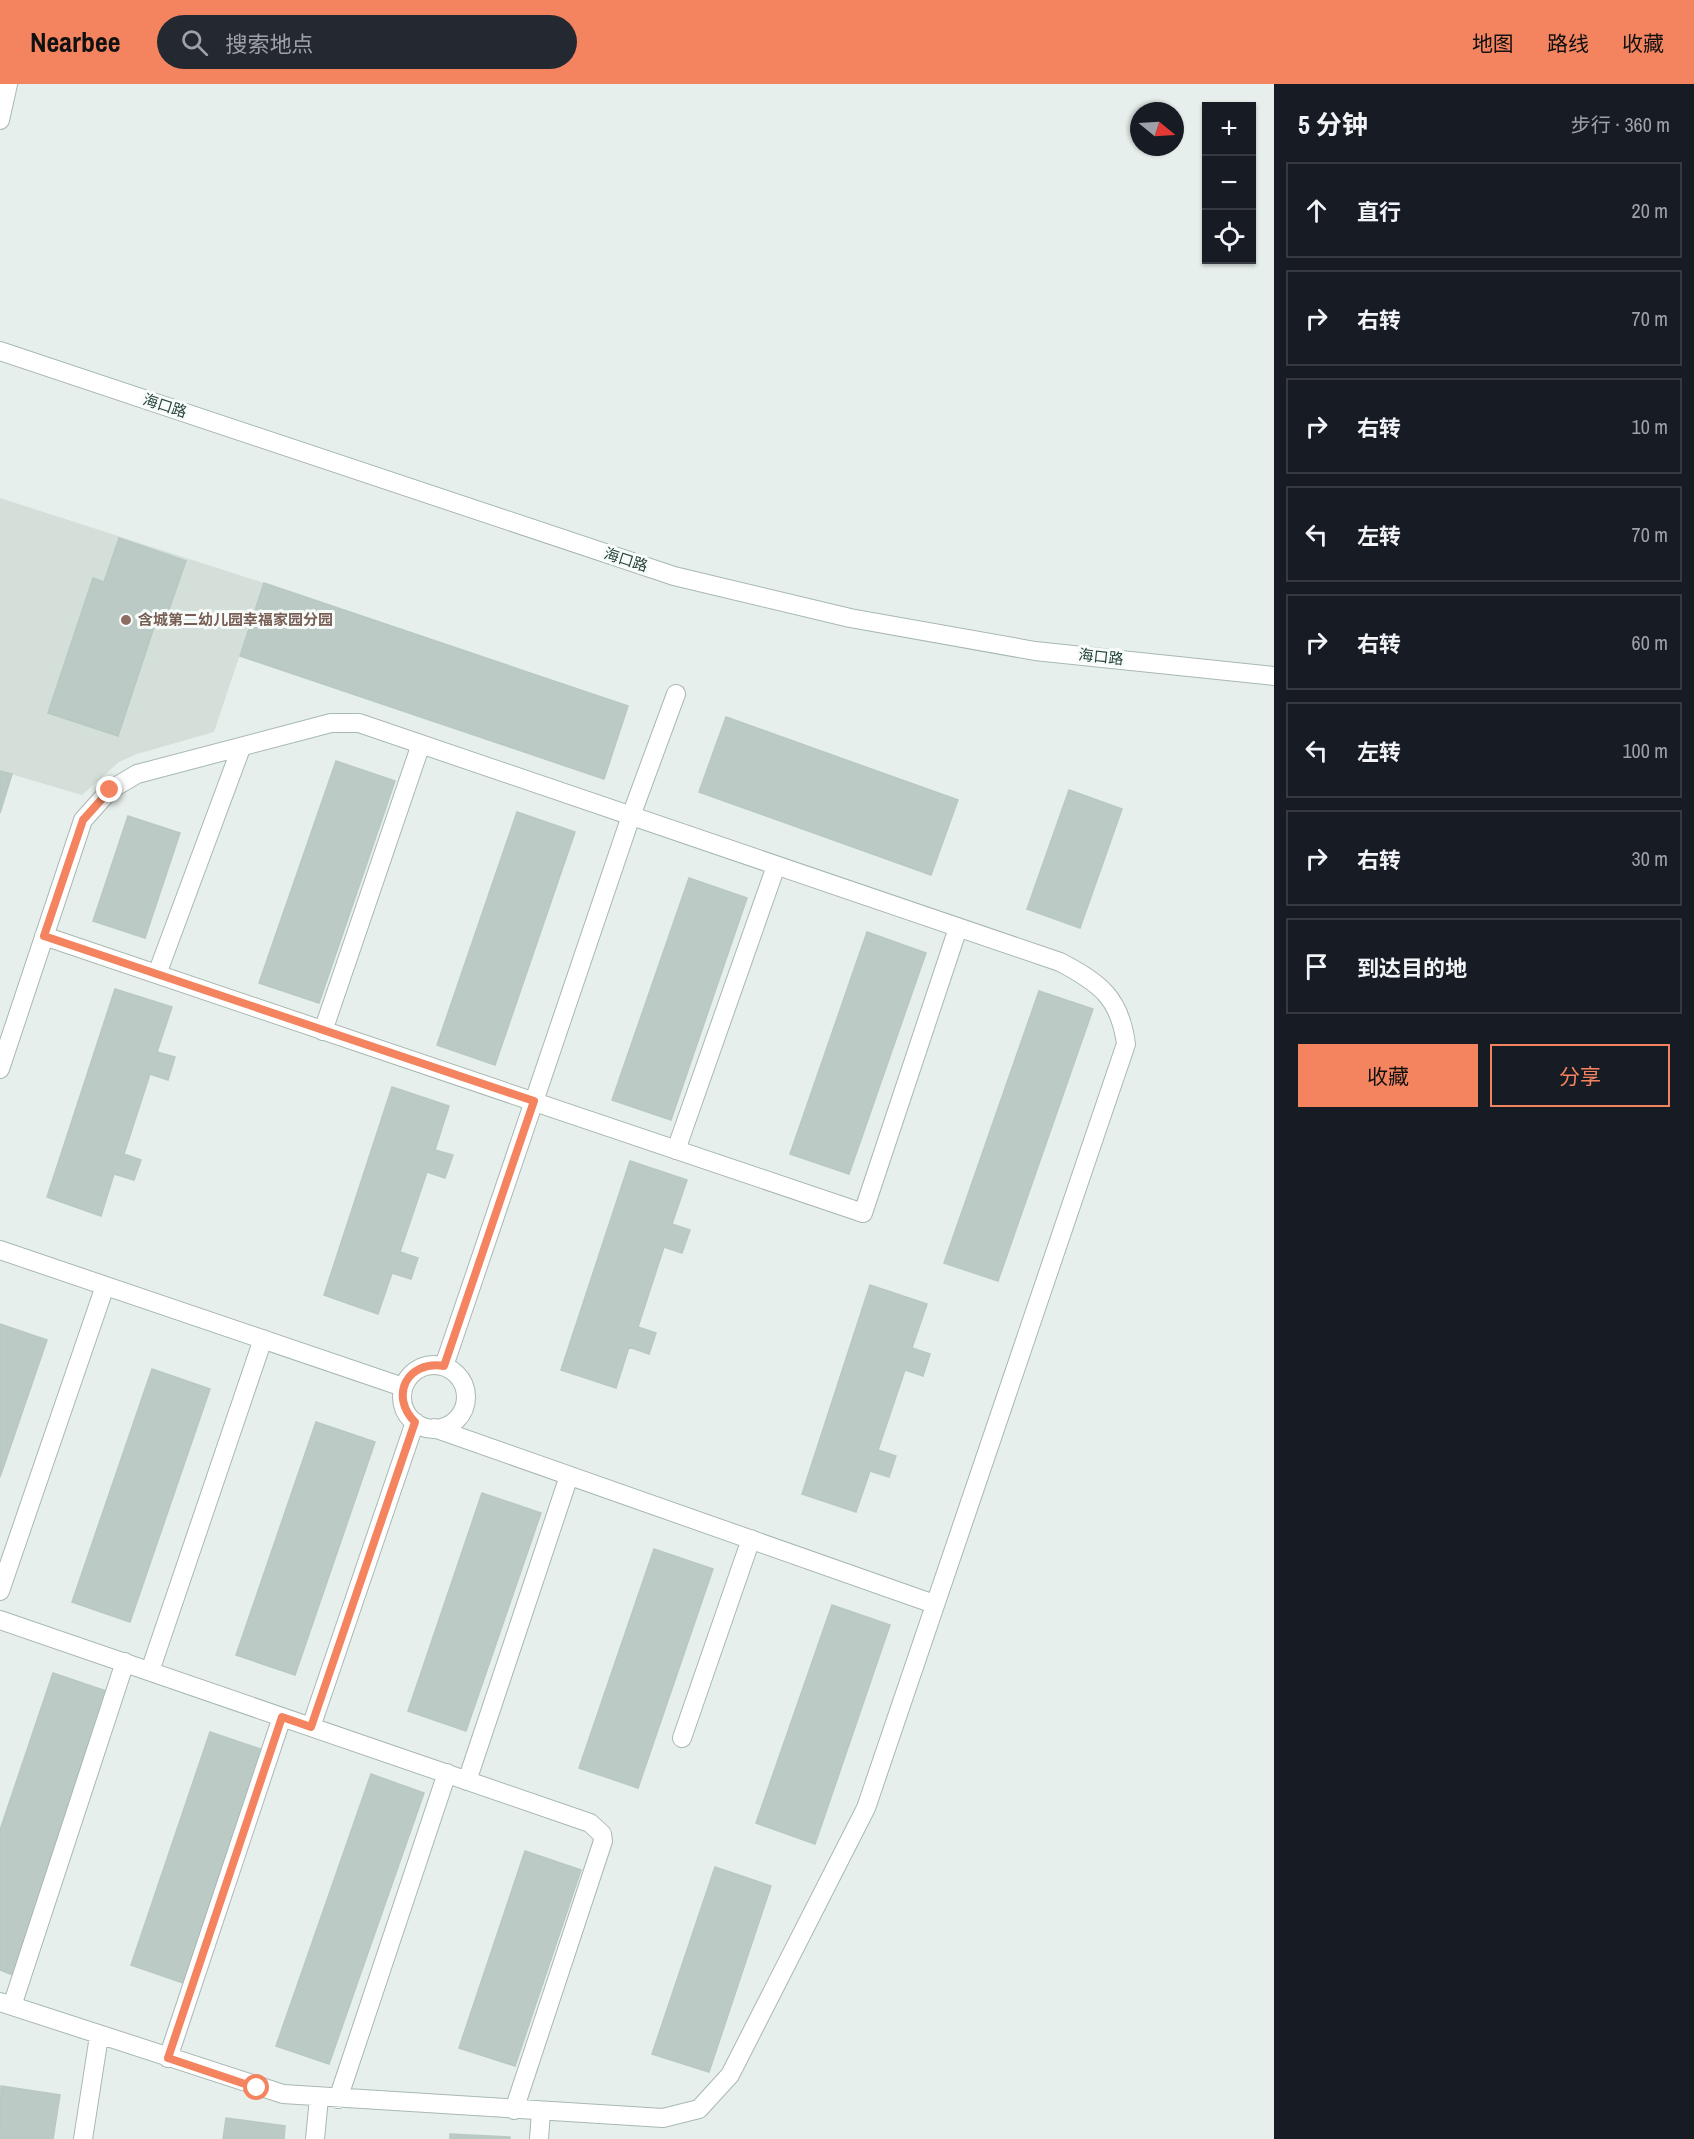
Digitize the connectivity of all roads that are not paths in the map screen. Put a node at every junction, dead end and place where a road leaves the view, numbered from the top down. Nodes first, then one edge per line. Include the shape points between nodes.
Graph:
1 (8, 84) edge
2 (0, 120) edge
3 (0, 351) edge
4 (1274, 676) edge
5 (676, 694) dead end
6 (421, 744) junction
7 (241, 747) junction
8 (631, 816) junction
9 (776, 866) junction
10 (958, 928) junction
11 (44, 936) junction
12 (157, 974) junction
13 (322, 1030) junction
14 (0, 1069) edge
15 (534, 1101) junction
16 (676, 1150) junction
17 (0, 1250) edge
18 (105, 1286) junction
19 (263, 1340) junction
20 (444, 1366) junction
21 (403, 1387) junction
22 (415, 1422) junction
23 (434, 1428) junction
24 (569, 1476) junction
25 (751, 1539) junction
26 (0, 1591) edge
27 (934, 1604) junction
28 (0, 1620) edge
29 (125, 1662) junction
30 (150, 1671) junction
31 (282, 1717) junction
32 (311, 1727) junction
33 (682, 1738) dead end
34 (447, 1773) junction
35 (467, 1780) junction
36 (6, 2004) edge
37 (99, 2036) junction
38 (168, 2058) junction
39 (319, 2098) junction
40 (338, 2099) junction
41 (514, 2110) junction
42 (541, 2112) junction
43 (83, 2139) edge
44 (315, 2139) edge
45 (540, 2139) edge

1 - 2 street
3 - 4 street, 海口路 via 674,576 850,618 1035,651
5 - 8 street
6 - 7 street via 358,723 331,723
6 - 8 street
6 - 13 street
7 - 11 street via 137,774 110,790 83,820
7 - 12 street
8 - 9 street
8 - 15 street
9 - 10 street
9 - 16 street
10 - 16 street via 863,1213
10 - 27 street via 1080,972 1112,1001 1123,1020 1126,1044
11 - 12 street
11 - 14 street
12 - 13 street
13 - 15 street
15 - 16 street
15 - 20 street
17 - 18 street
18 - 19 street
18 - 26 street
19 - 21 street
19 - 30 street
20 - 21 street via 424,1366
20 - 23 street via 460,1378 464,1407 453,1422
21 - 22 street via 404,1407
22 - 23 street
22 - 32 street
23 - 24 street
24 - 25 street
24 - 35 street
25 - 27 street
25 - 33 street
27 - 42 street via 866,1808 730,2075 699,2109 663,2118
28 - 29 street
29 - 30 street
29 - 36 street
30 - 31 street
31 - 32 street
31 - 38 street
32 - 34 street
34 - 35 street
34 - 40 street
35 - 41 street via 590,1823 602,1834 603,1841
36 - 37 street
37 - 38 street
37 - 43 street
38 - 39 street via 257,2088
39 - 40 street
39 - 44 street
40 - 41 street
41 - 42 street
42 - 45 street

